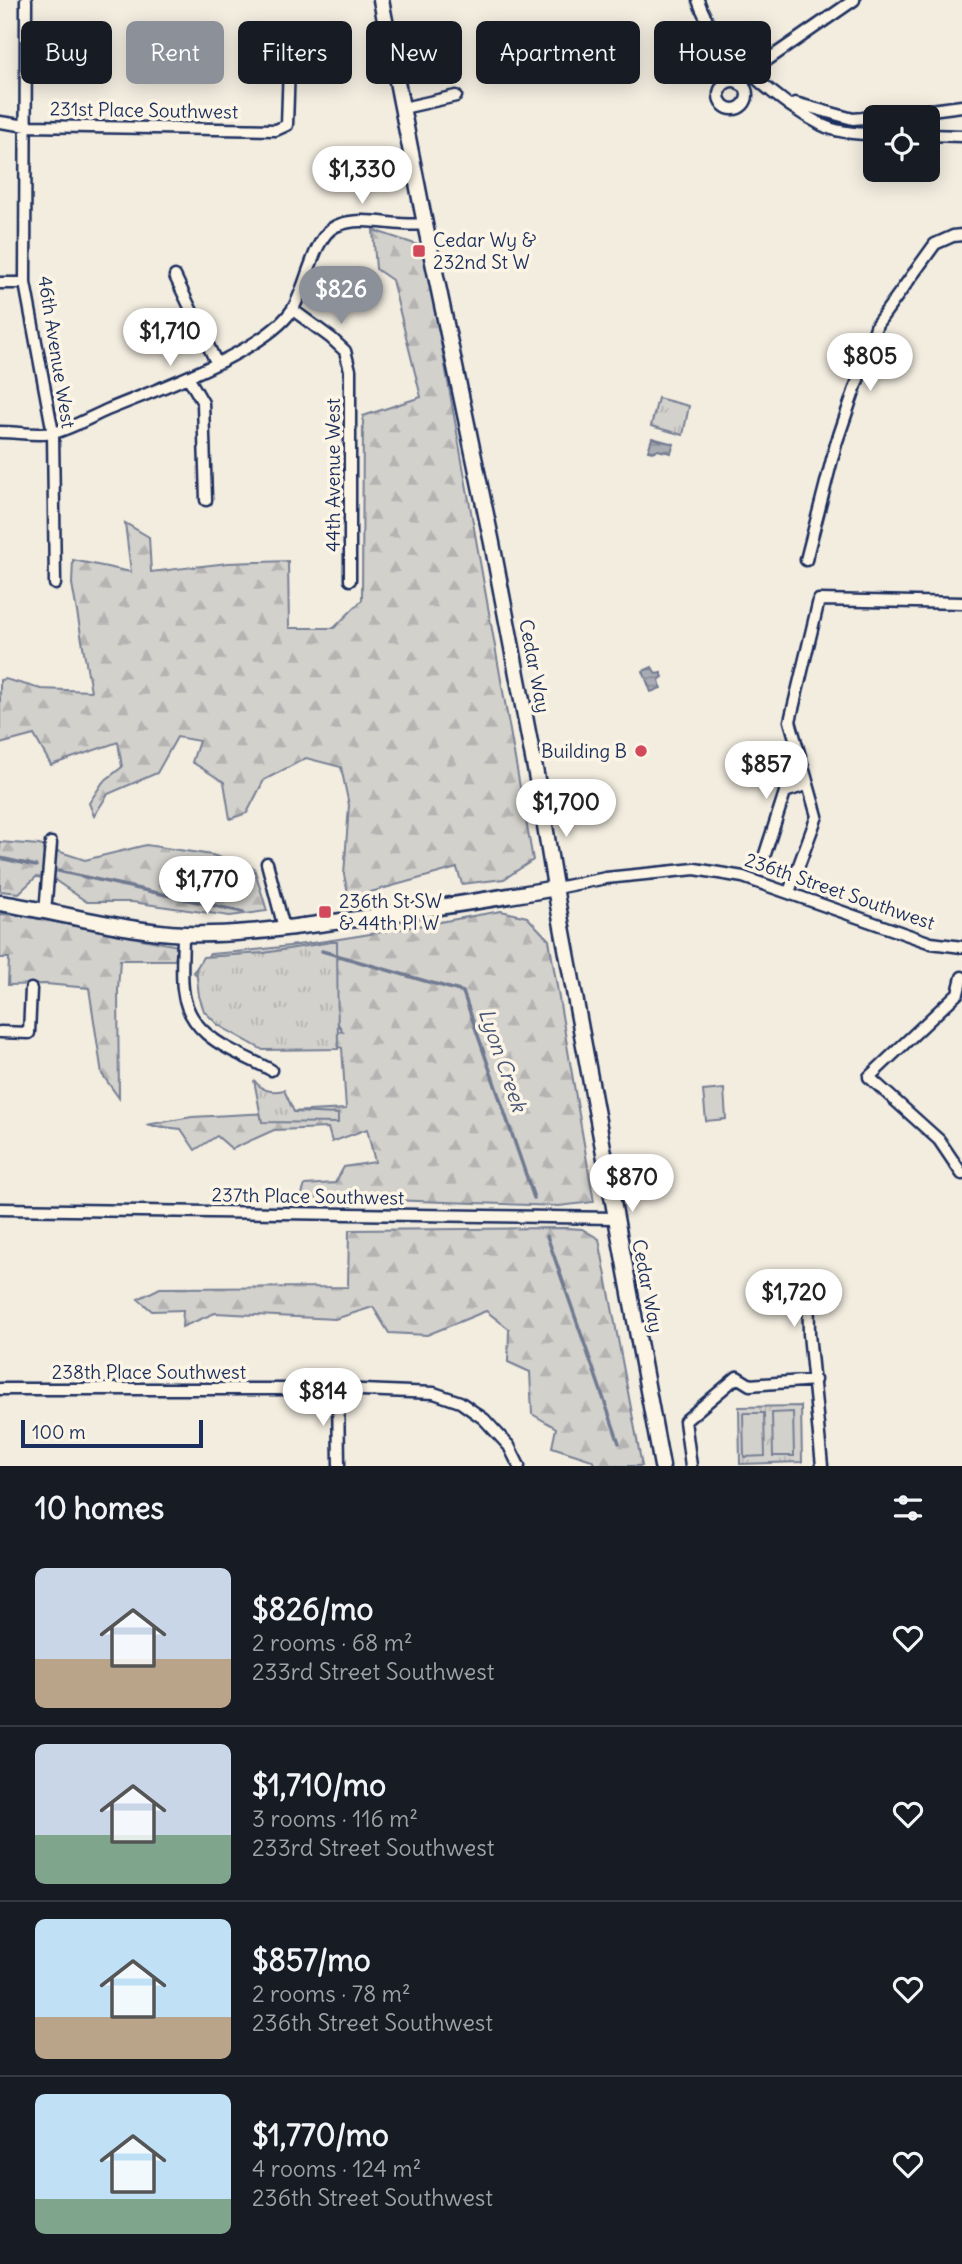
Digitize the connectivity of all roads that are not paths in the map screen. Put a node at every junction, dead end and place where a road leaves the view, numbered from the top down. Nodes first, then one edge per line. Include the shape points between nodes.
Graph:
1 (26, 0) edge
2 (381, 0) edge
3 (698, 0) edge
4 (853, 0) edge
5 (708, 21) edge
6 (771, 57) edge
7 (288, 84) edge
8 (765, 84) edge
9 (456, 96) dead end
10 (784, 100) junction
11 (962, 106) edge
12 (403, 108) junction
13 (940, 109) edge
14 (863, 118) edge
15 (0, 121) edge
16 (27, 126) junction
17 (863, 134) edge
18 (940, 135) edge
19 (962, 136) edge
20 (425, 224) junction
21 (962, 235) edge
22 (176, 276) dead end
23 (0, 283) edge
24 (25, 283) junction
25 (293, 310) junction
26 (216, 362) junction
27 (188, 377) junction
28 (0, 432) edge
29 (53, 433) junction
30 (206, 500) dead end
31 (806, 560) dead end
32 (350, 580) dead end
33 (55, 584) dead end
34 (962, 603) edge
35 (806, 785) junction
36 (51, 843) dead end
37 (765, 854) dead end
38 (267, 863) dead end
39 (556, 888) junction
40 (789, 892) junction
41 (0, 904) edge
42 (45, 912) junction
43 (284, 928) junction
44 (183, 934) junction
45 (962, 947) edge
46 (962, 977) edge
47 (30, 989) dead end
48 (0, 1032) edge
49 (271, 1070) dead end
50 (962, 1174) edge
51 (0, 1209) edge
52 (615, 1218) junction
53 (808, 1276) dead end
54 (815, 1380) junction
55 (0, 1389) edge
56 (338, 1389) junction
57 (339, 1466) edge
58 (520, 1466) edge
59 (662, 1466) edge
60 (691, 1466) edge
61 (821, 1466) edge

1 - 16 street, 46th Avenue West
2 - 12 main road, Cedar Way
3 - 5 street
4 - 6 street
7 - 16 street, 231st Place Southwest via 287,125 276,131
8 - 10 street
9 - 12 street
10 - 14 street
10 - 17 street via 823,126
11 - 13 street
12 - 20 main road, Cedar Way
15 - 16 street, 231st Place Southwest
16 - 24 street, 46th Avenue West
18 - 19 street
20 - 25 street via 354,221 333,227 322,240
20 - 39 main road, Cedar Way via 492,543
21 - 31 street via 935,244 877,324 836,444
22 - 26 street
23 - 24 street
24 - 29 street, 46th Avenue West
25 - 26 street via 251,345
25 - 32 street, 44th Avenue West via 345,351 350,370
26 - 27 street
27 - 29 street
27 - 30 street via 203,403
28 - 29 street
29 - 33 street, 46th Avenue West
34 - 35 street via 819,600 790,721
35 - 37 street via 785,792
35 - 40 street via 817,816
36 - 42 street
38 - 43 street
39 - 40 street, 236th Street Southwest via 695,869 743,877
39 - 43 main road, 236th Street Southwest
39 - 52 main road, Cedar Way
40 - 45 street, 236th Street Southwest via 931,943
41 - 42 main road, 236th Street Southwest
42 - 44 main road, 236th Street Southwest
43 - 44 main road, 236th Street Southwest
44 - 49 street via 183,989 194,1023
46 - 50 street via 958,993 869,1077 939,1140
47 - 48 street via 29,1032
51 - 52 street, 237th Place Southwest
52 - 59 main road, Cedar Way
53 - 54 street
54 - 60 street via 750,1385 737,1377 685,1420
54 - 61 street
55 - 56 street, 238th Place Southwest
56 - 57 street
56 - 58 street, 238th Place Southwest via 434,1393 460,1402 484,1419

